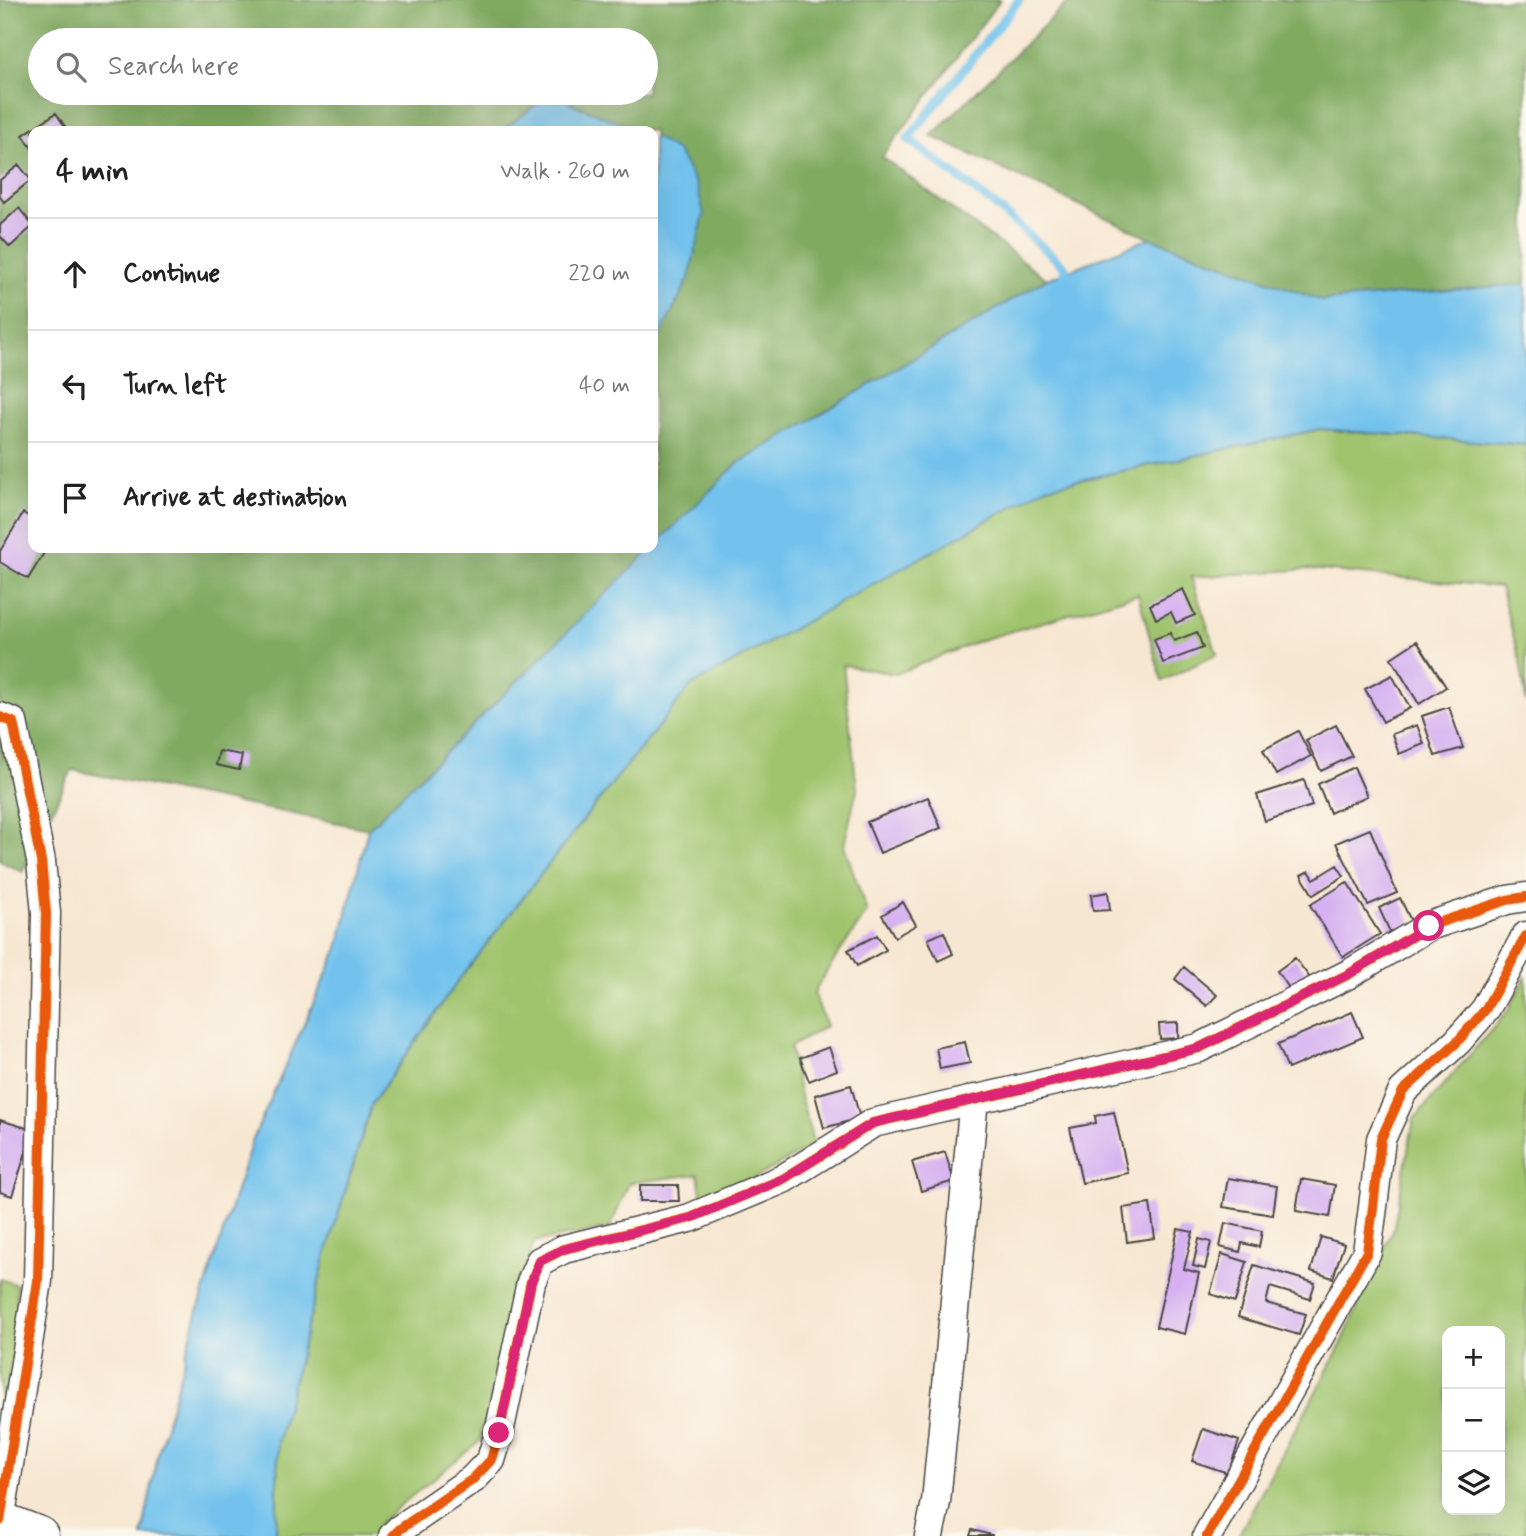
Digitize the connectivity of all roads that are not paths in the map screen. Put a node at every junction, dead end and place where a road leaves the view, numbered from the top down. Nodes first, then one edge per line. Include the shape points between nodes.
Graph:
1 (0, 716) edge
2 (1526, 897) edge
3 (1526, 936) edge
4 (974, 1099) junction
5 (0, 1521) edge
6 (39, 1536) edge
7 (393, 1536) edge
8 (929, 1536) edge
9 (1207, 1536) edge

1 - 5 street via 13,722 41,861 46,913 38,1281
2 - 4 street via 1429,926 1349,974 1199,1048
3 - 9 street via 1485,1010 1403,1091 1381,1139 1367,1252
4 - 7 street via 873,1123 783,1179 691,1218 564,1249 540,1261 531,1282 491,1460 473,1479
4 - 8 street
5 - 6 highway

